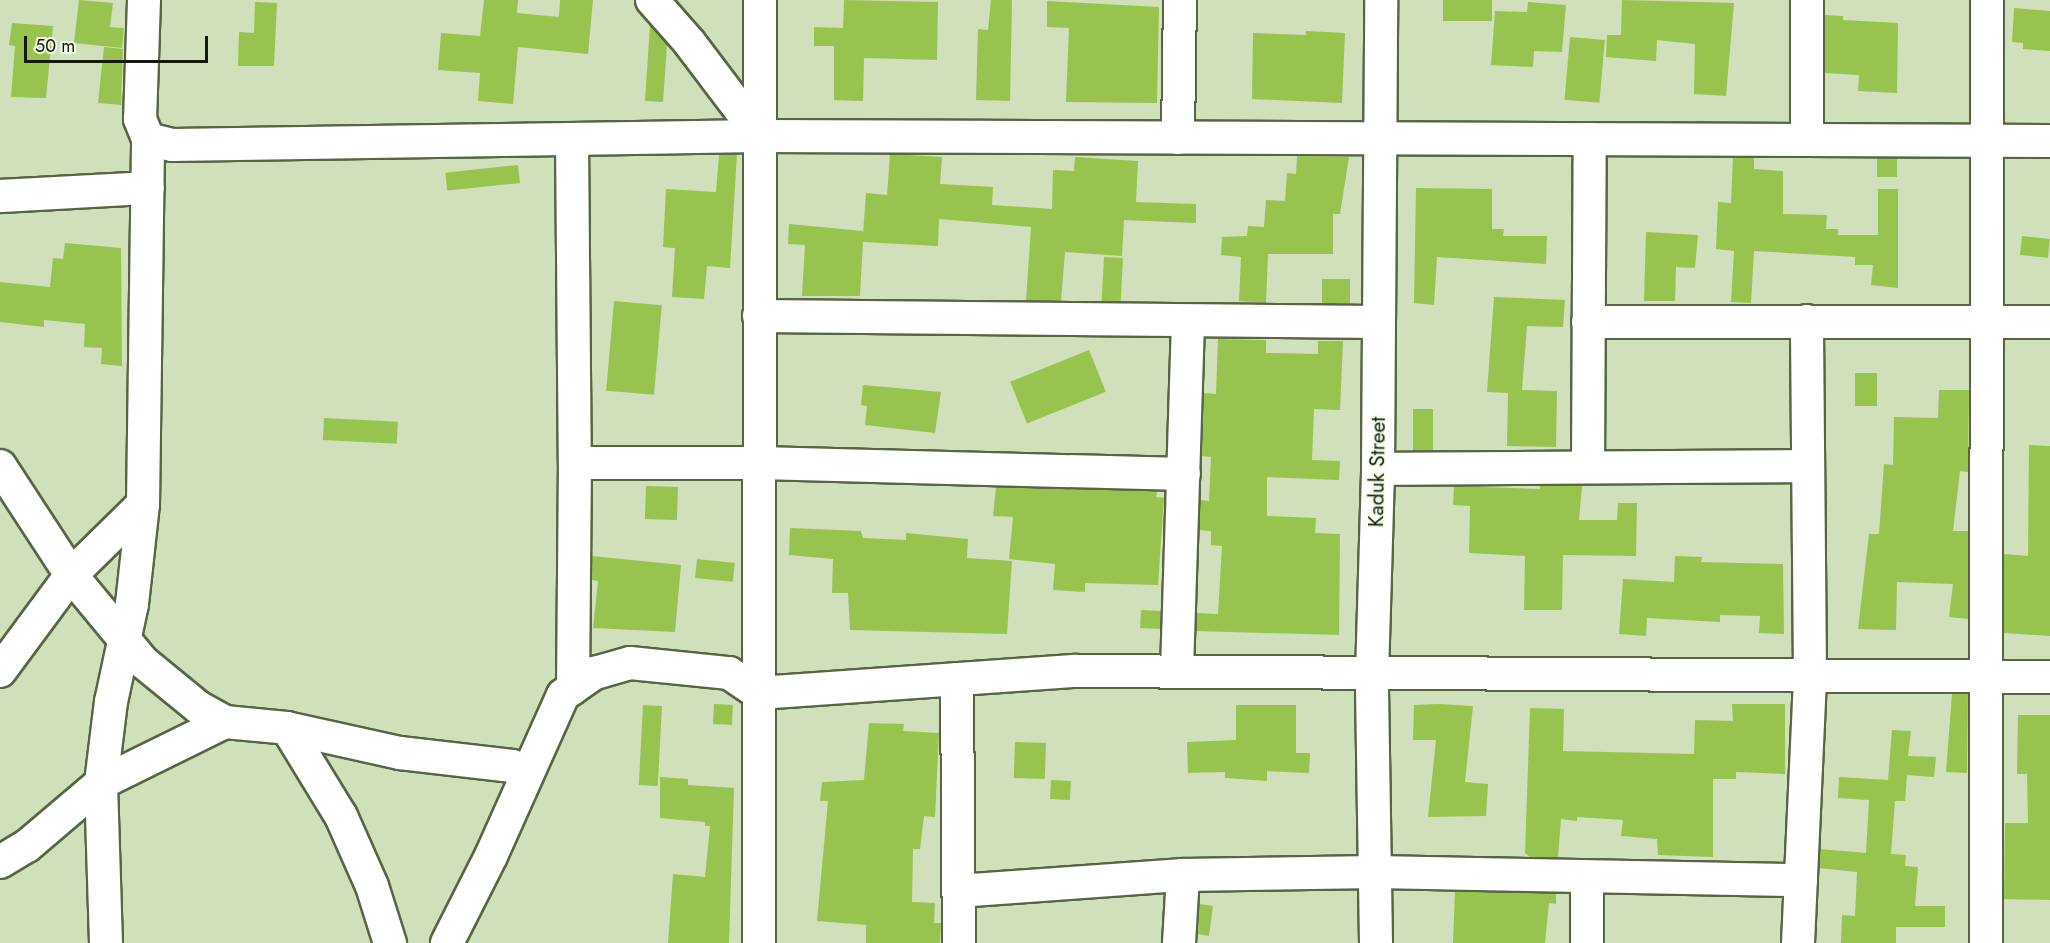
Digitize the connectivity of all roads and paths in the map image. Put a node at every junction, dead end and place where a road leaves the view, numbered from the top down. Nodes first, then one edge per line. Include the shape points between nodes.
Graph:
1 (144, 0) edge
2 (652, 0) edge
3 (760, 0) edge
4 (1180, 0) edge
5 (1381, 0) edge
6 (1807, 0) edge
7 (1987, 0) edge
8 (760, 136) junction
9 (1178, 138) junction
10 (1380, 138) junction
11 (148, 139) junction
12 (1590, 139) junction
13 (572, 140) junction
14 (1807, 140) junction
15 (1986, 141) junction
16 (2050, 141) edge
17 (148, 188) junction
18 (0, 196) edge
19 (759, 316) junction
20 (1807, 321) junction
21 (1986, 321) junction
22 (1188, 322) junction
23 (1379, 322) junction
24 (1588, 322) junction
25 (2050, 322) edge
26 (575, 463) junction
27 (760, 463) junction
28 (0, 466) edge
29 (1807, 466) junction
30 (1588, 467) junction
31 (1378, 469) junction
32 (1184, 474) junction
33 (143, 504) junction
34 (70, 575) junction
35 (126, 639) junction
36 (0, 671) edge
37 (1177, 671) junction
38 (1810, 674) junction
39 (1372, 675) junction
40 (1987, 675) junction
41 (2050, 677) edge
42 (957, 679) junction
43 (573, 688) junction
44 (759, 693) junction
45 (225, 722) junction
46 (287, 728) junction
47 (526, 773) junction
48 (101, 783) junction
49 (0, 862) edge
50 (1376, 872) junction
51 (1183, 874) junction
52 (1587, 877) junction
53 (1801, 880) junction
54 (958, 891) junction
55 (106, 943) edge
56 (390, 943) edge
57 (447, 943) edge
58 (759, 943) edge
59 (959, 943) edge
60 (1179, 943) edge
61 (1376, 943) edge
62 (1587, 943) edge
63 (1798, 943) edge
64 (1986, 943) edge

1 - 11 street via 140,119
2 - 8 street
3 - 8 street
4 - 9 street
5 - 10 street, Kaduk Street
6 - 14 street
7 - 15 street
8 - 9 street
8 - 13 street
8 - 19 street
9 - 10 street
10 - 12 street
10 - 23 street, Kaduk Street
11 - 13 street via 172,145
11 - 17 street
12 - 14 street
12 - 24 street
13 - 26 street
14 - 15 street
15 - 16 street
15 - 21 street
17 - 18 street
17 - 33 street
19 - 22 street
19 - 27 street
20 - 21 street
20 - 24 street
20 - 29 street
21 - 25 street
21 - 40 street
22 - 23 street
22 - 32 street
23 - 31 street, Kaduk Street
24 - 30 street
26 - 27 street
26 - 43 street
27 - 32 street
27 - 44 street
28 - 34 street
29 - 30 street
29 - 38 street
30 - 31 street
31 - 39 street, Kaduk Street
32 - 37 street
33 - 34 street
33 - 35 street
34 - 35 street
34 - 36 street
35 - 45 street via 143,662 198,707
35 - 48 street via 111,702
37 - 39 street
37 - 42 street via 1076,670
38 - 39 street
38 - 40 street
38 - 53 street
39 - 50 street, Kaduk Street
40 - 41 street
40 - 64 street
42 - 44 street
42 - 54 street
43 - 44 street via 596,673 630,663 729,674
43 - 47 street via 563,695
44 - 58 street
45 - 46 street
45 - 48 street
46 - 47 street via 400,753 512,766
46 - 56 street via 341,816 372,886
47 - 57 street via 491,856
48 - 49 street via 27,846
48 - 55 street
50 - 51 street
50 - 52 street
50 - 61 street, Kaduk Street
51 - 54 street
51 - 60 street
52 - 53 street
52 - 62 street
53 - 63 street
54 - 59 street

